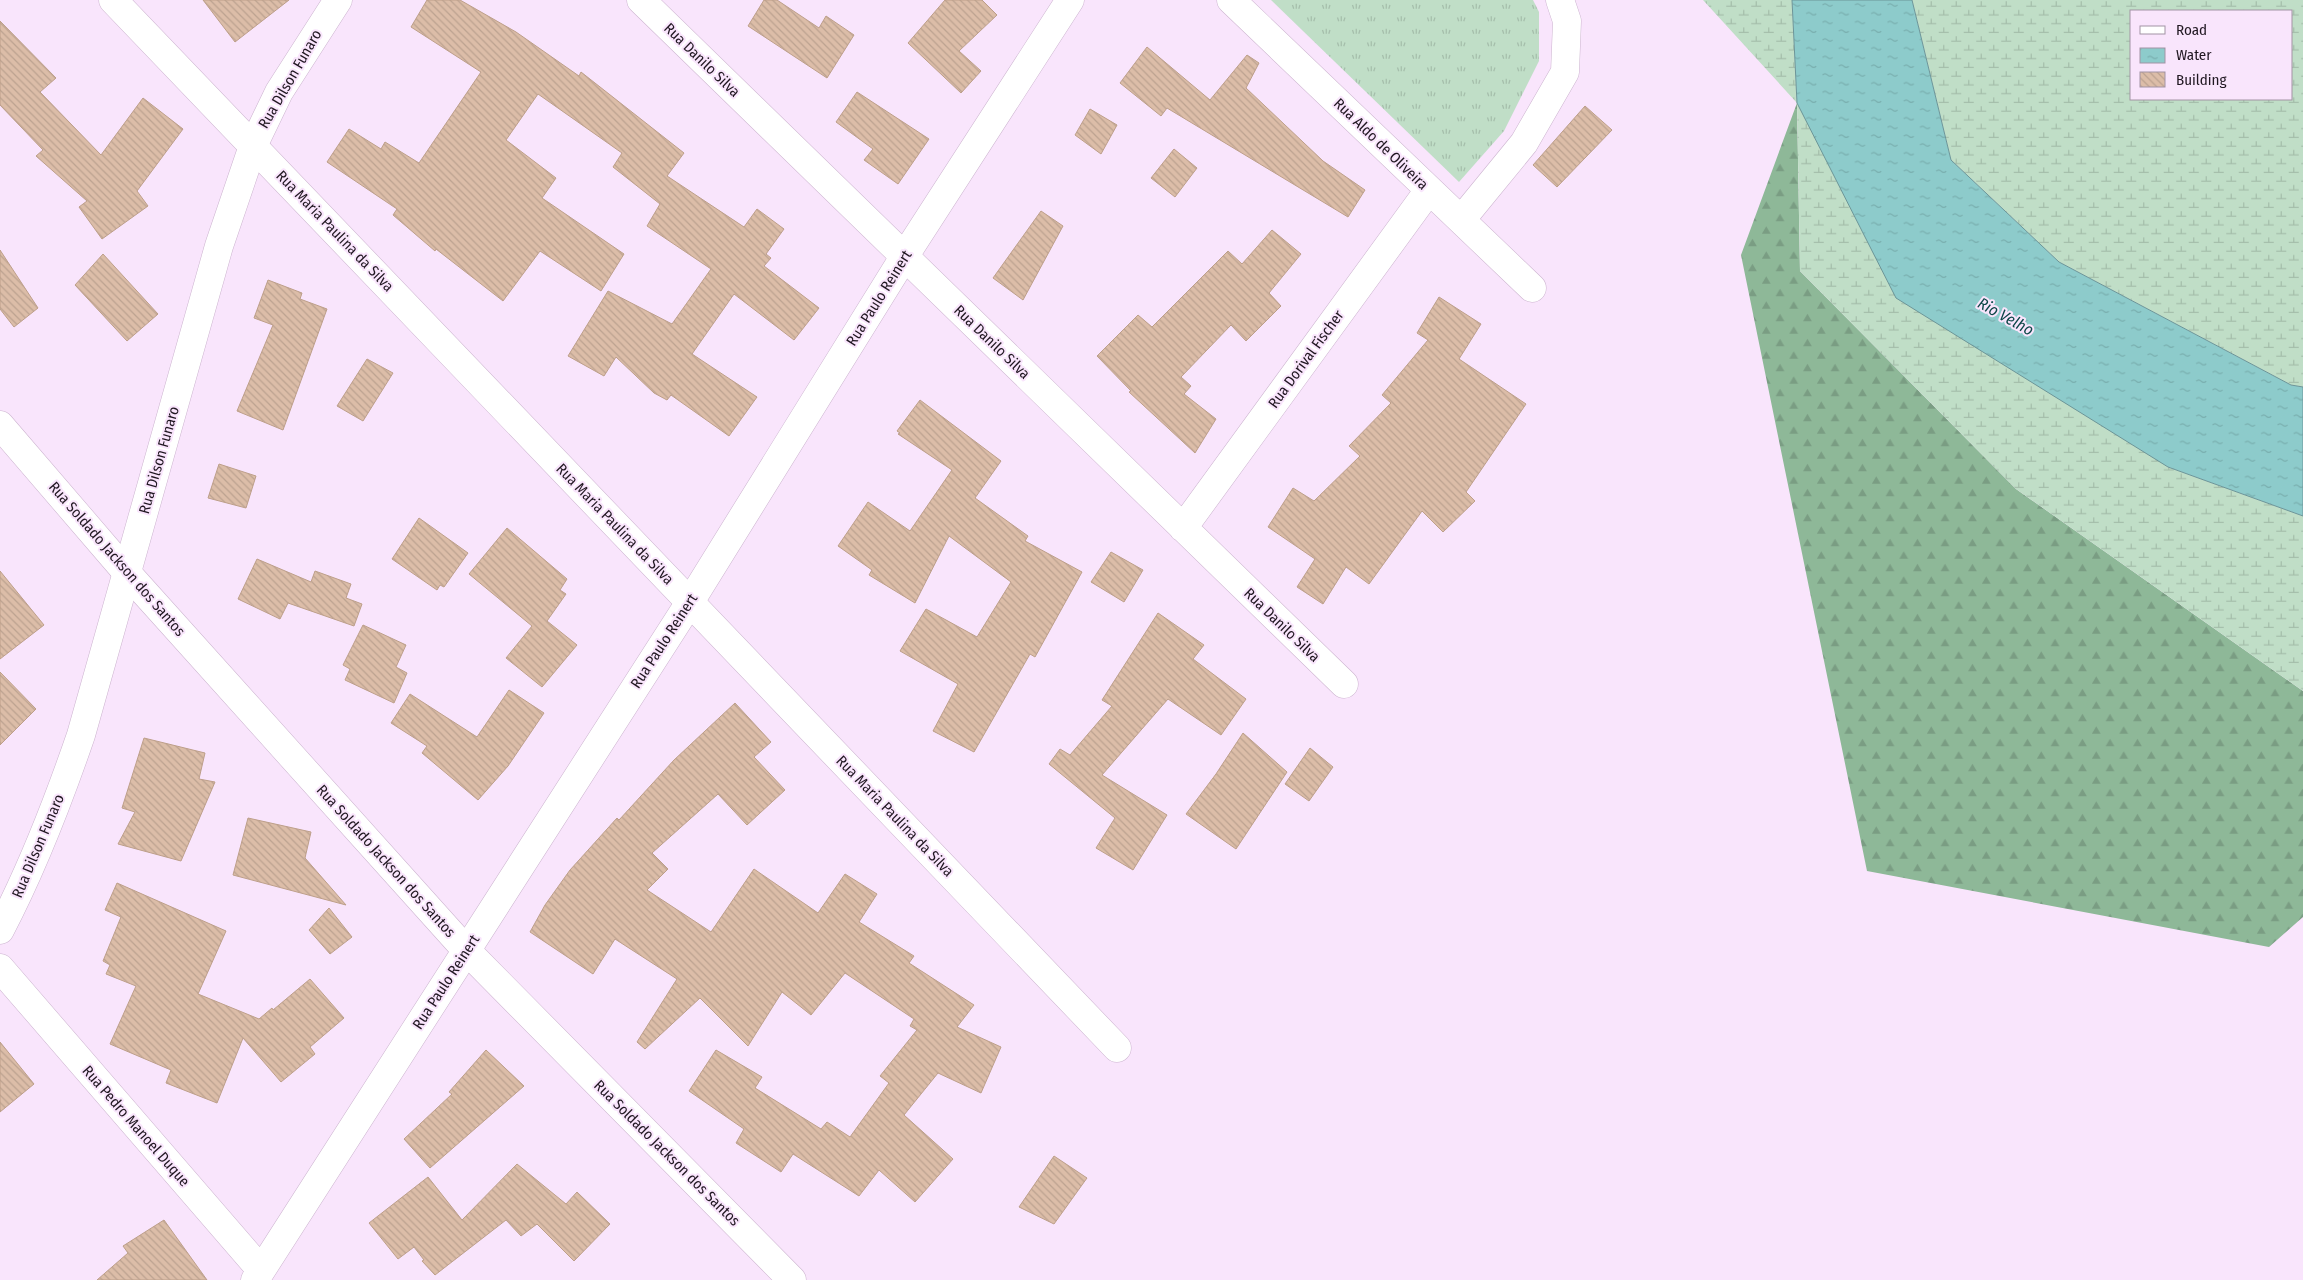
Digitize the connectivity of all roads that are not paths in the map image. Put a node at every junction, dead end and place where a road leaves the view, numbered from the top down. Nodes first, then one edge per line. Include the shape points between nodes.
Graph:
1 (113, 0) edge
2 (338, 0) edge
3 (641, 0) edge
4 (1070, 0) edge
5 (1231, 0) edge
6 (1560, 0) edge
7 (252, 146) junction
8 (1429, 190) junction
9 (1461, 220) junction
10 (904, 257) junction
11 (1532, 288) dead end
12 (0, 425) edge
13 (1182, 528) junction
14 (128, 574) junction
15 (690, 602) junction
16 (1344, 684) dead end
17 (0, 930) edge
18 (466, 950) junction
19 (0, 968) edge
20 (1117, 1048) dead end
21 (263, 1277) edge
22 (792, 1280) edge

1 - 7 street, Rua Maria Paulina da Silva
2 - 7 street, Rua Dilson Funaro via 279,92
3 - 10 street, Rua Danilo Silva
4 - 10 street, Rua Paulo Reinert
5 - 8 street, Rua Aldo de Oliveira
6 - 9 street via 1567,21 1565,72 1524,143
7 - 14 street, Rua Dilson Funaro via 219,246
7 - 15 street, Rua Maria Paulina da Silva
8 - 9 street, Rua Aldo de Oliveira
8 - 13 street, Rua Dorival Fischer
9 - 11 street, Rua Aldo de Oliveira
10 - 13 street, Rua Danilo Silva
10 - 15 street, Rua Paulo Reinert
12 - 14 street, Rua Soldado Jackson dos Santos
13 - 16 street, Rua Danilo Silva
14 - 17 street, Rua Dilson Funaro via 59,801 24,884
14 - 18 street, Rua Soldado Jackson dos Santos
15 - 18 street, Rua Paulo Reinert
15 - 20 street, Rua Maria Paulina da Silva
18 - 21 street, Rua Paulo Reinert
18 - 22 street, Rua Soldado Jackson dos Santos
19 - 21 street, Rua Pedro Manoel Duque

